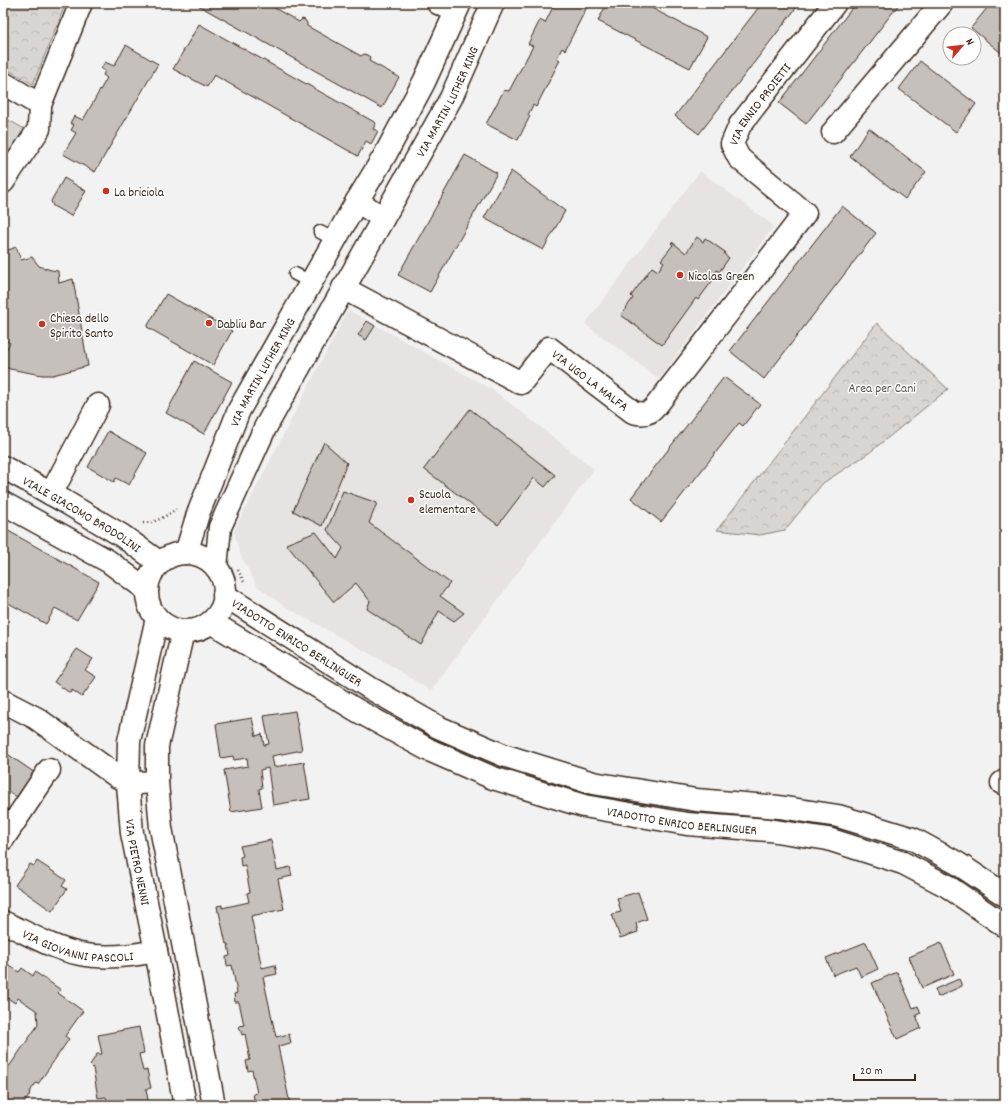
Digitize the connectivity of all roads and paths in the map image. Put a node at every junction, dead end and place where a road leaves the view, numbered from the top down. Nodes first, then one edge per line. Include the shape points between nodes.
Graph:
1 (82, 3) edge
2 (493, 3) edge
3 (834, 3) edge
4 (942, 3) edge
5 (451, 6) edge
6 (3, 83) edge
7 (40, 105) junction
8 (833, 132) dead end
9 (3, 182) edge
10 (357, 201) junction
11 (805, 214) joint
12 (383, 218) junction
13 (344, 288) junction
14 (98, 405) dead end
15 (3, 467) edge
16 (51, 494) junction
17 (3, 503) edge
18 (186, 553) junction
19 (160, 563) junction
20 (226, 566) junction
21 (248, 586) dead end
22 (147, 590) junction
23 (224, 595) junction
24 (157, 618) junction
25 (211, 622) junction
26 (183, 631) junction
27 (370, 688) junction
28 (3, 701) edge
29 (358, 711) junction
30 (49, 770) dead end
31 (128, 780) junction
32 (157, 782) junction
33 (3, 840) edge
34 (1005, 895) edge
35 (3, 922) edge
36 (1005, 926) edge
37 (156, 951) junction
38 (185, 1105) edge
39 (214, 1105) edge

1 - 7 street
2 - 12 street, VIA MARTIN LUTHER KING via 451,98
3 - 11 street, VIA ENNIO PROIETTI via 740,125 732,144 739,158
4 - 8 street
5 - 10 street, VIA MARTIN LUTHER KING via 424,82
6 - 7 street
7 - 9 street via 39,129
10 - 12 street
10 - 18 street, VIA MARTIN LUTHER KING via 328,236 303,278 239,410 198,514
11 - 13 street, VIA UGO LA MALFA via 653,410 643,414 633,412 549,348 521,383
12 - 13 street, VIA MARTIN LUTHER KING
13 - 20 street, VIA MARTIN LUTHER KING via 264,428 220,527
14 - 16 street
15 - 16 street, VIALE GIACOMO BRODOLINI
16 - 19 street, VIALE GIACOMO BRODOLINI via 121,535
17 - 22 street, VIALE GIACOMO BRODOLINI via 108,561
18 - 19 street via 168,557
18 - 20 street
19 - 22 street via 148,580
20 - 21 path, VIADOTTO ENRICO BERLINGUER
20 - 23 street via 221,576
22 - 24 street via 151,610
23 - 25 street via 218,614
23 - 27 street, VIADOTTO ENRICO BERLINGUER
24 - 26 street via 164,624
24 - 31 street, VIA PIETRO NENNI via 129,741
25 - 26 street via 193,630
25 - 29 street, VIADOTTO ENRICO BERLINGUER
26 - 32 street via 157,746
27 - 29 street, VIADOTTO ENRICO BERLINGUER
27 - 34 street, VIADOTTO ENRICO BERLINGUER via 438,727 496,752 593,783 696,800 779,807 838,816 913,839 957,863
28 - 31 street via 36,718 118,777
29 - 36 street, VIADOTTO ENRICO BERLINGUER via 429,750 493,778 584,806 687,824 769,830 828,839 903,863 947,886
30 - 33 street
31 - 32 street via 138,783
31 - 37 street, VIA PIETRO NENNI via 132,833
32 - 39 street via 161,828
35 - 37 street, VIA GIOVANNI PASCOLI via 53,946 80,954 110,957 134,956
37 - 38 street, VIA PIETRO NENNI

